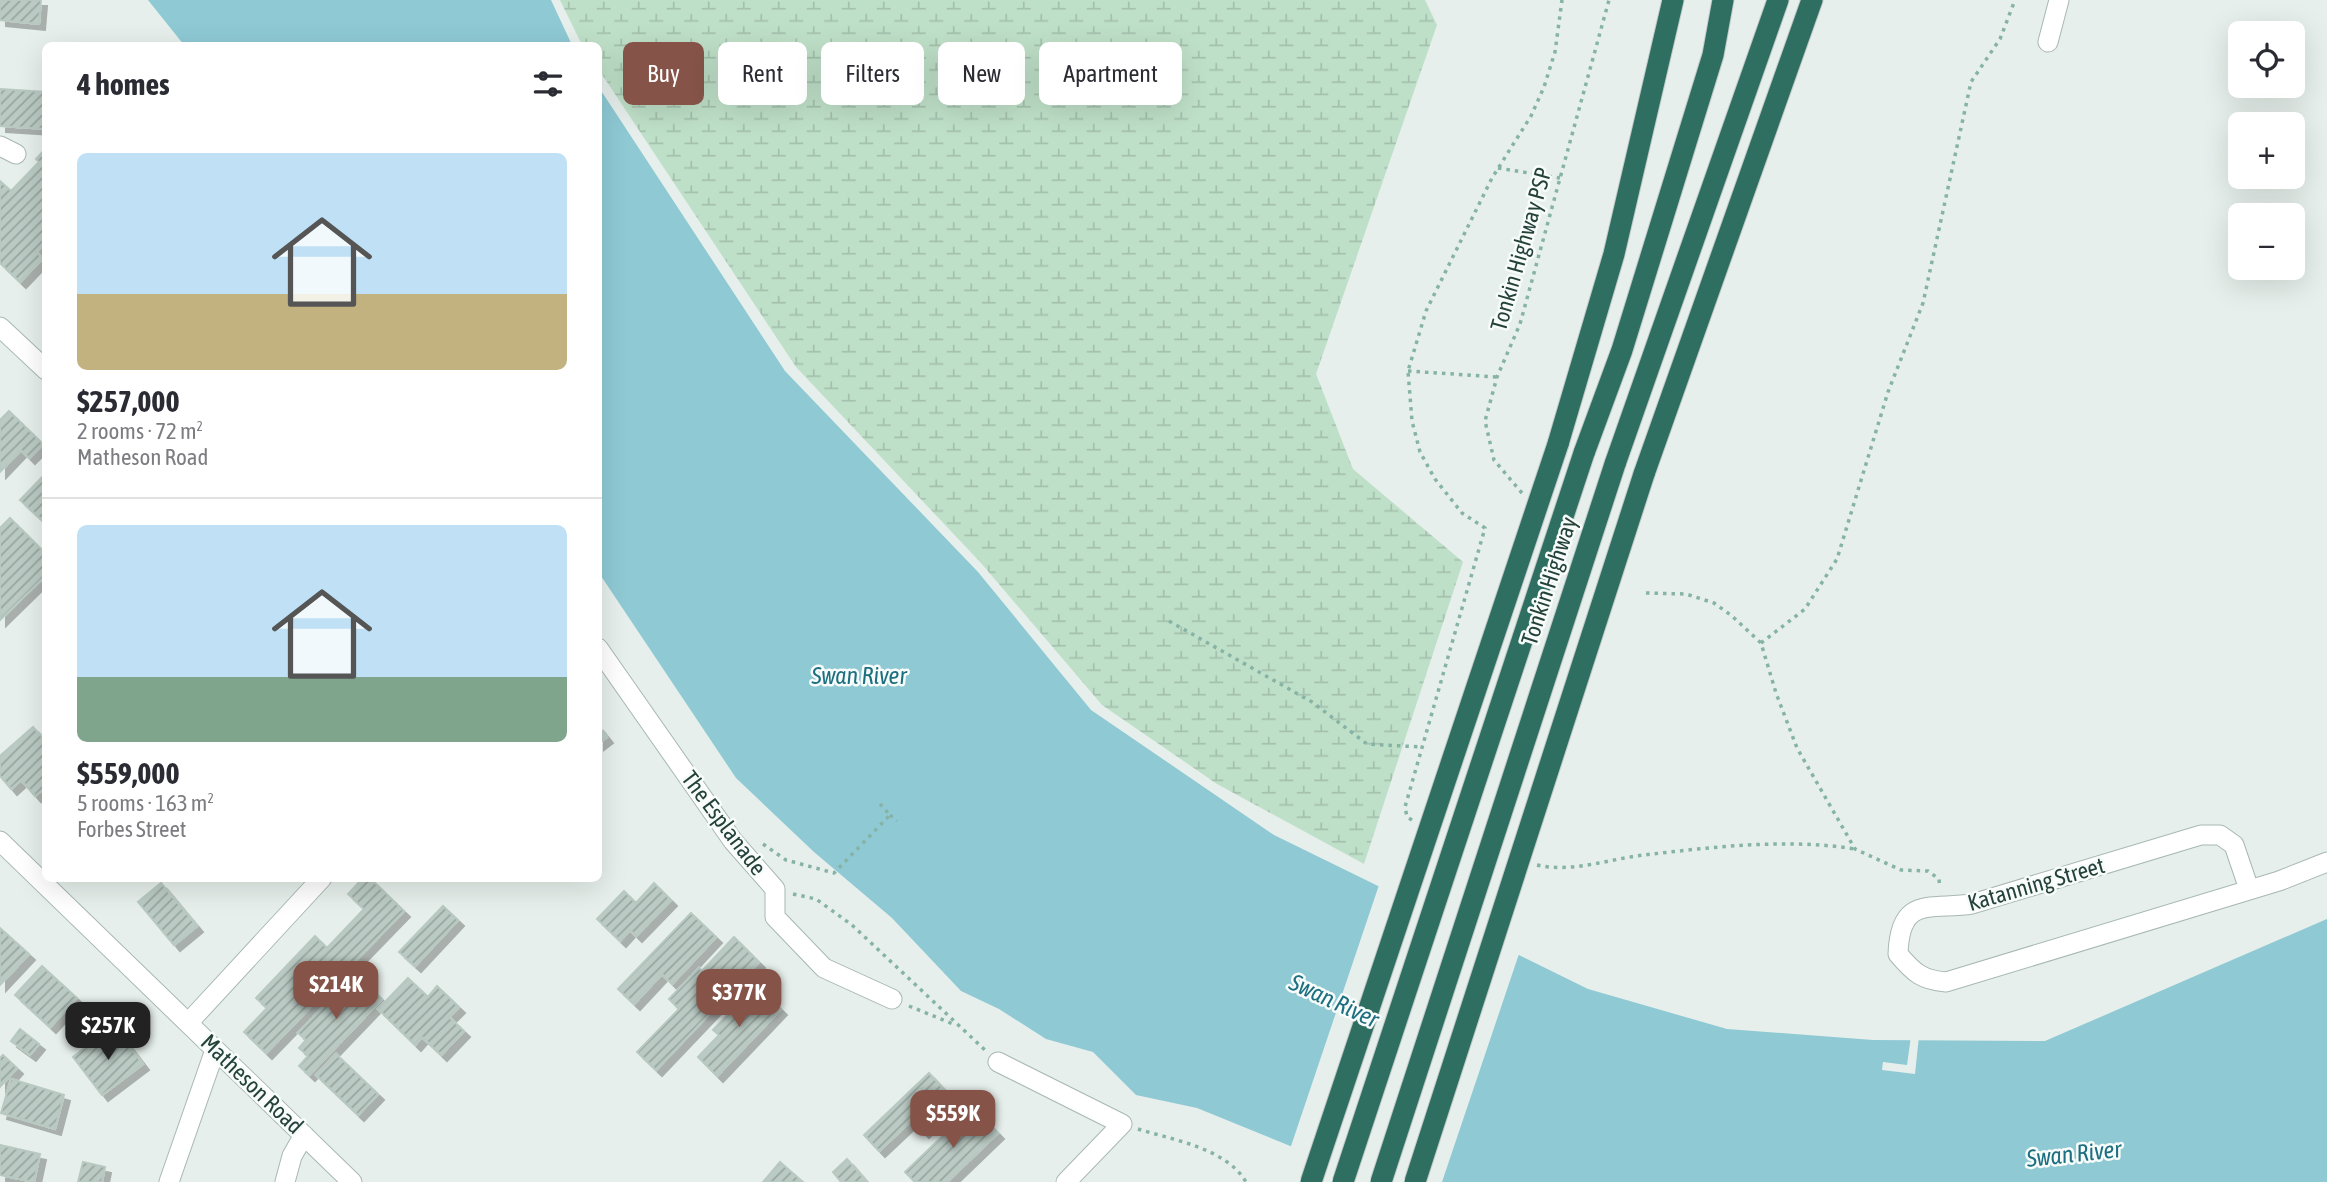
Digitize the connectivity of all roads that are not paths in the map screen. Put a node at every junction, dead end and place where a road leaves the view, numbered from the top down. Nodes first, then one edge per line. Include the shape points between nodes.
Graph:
1 (1673, 0) edge
2 (1723, 0) edge
3 (1777, 0) edge
4 (1812, 0) edge
5 (2059, 0) edge
6 (2048, 42) dead end
7 (0, 327) edge
8 (42, 366) edge
9 (602, 654) edge
10 (0, 841) edge
11 (2327, 862) edge
12 (42, 881) edge
13 (43, 882) edge
14 (318, 882) edge
15 (2249, 890) junction
16 (892, 999) road end
17 (189, 1022) junction
18 (215, 1050) junction
19 (998, 1062) road end
20 (304, 1135) junction
21 (169, 1182) edge
22 (285, 1182) edge
23 (352, 1182) edge
24 (1066, 1182) edge
25 (1311, 1182) edge
26 (1343, 1182) edge
27 (1381, 1182) edge
28 (1415, 1182) edge

1 - 25 highway, Tonkin Highway, bridge via 1614,254 1558,444
2 - 26 highway, Tonkin Highway, bridge via 1713,55 1622,350
3 - 27 highway, Tonkin Highway, bridge via 1615,464
4 - 28 highway, bridge via 1644,474
5 - 6 street
7 - 8 street
9 - 16 street, The Esplanade via 733,841 775,889 775,917 824,968
10 - 12 street, Matheson Road
11 - 15 street, Katanning Street
13 - 17 street, Matheson Road
14 - 17 street
15 - 15 street, Katanning Street via 2234,845 2220,835 2201,835 1972,905 1924,907 1909,916 1899,934 1898,954 1911,970 1928,980 1946,982
17 - 18 street, Matheson Road
18 - 20 street, Matheson Road
18 - 21 street
19 - 24 street via 1122,1124
20 - 22 street
20 - 23 street, Matheson Road

